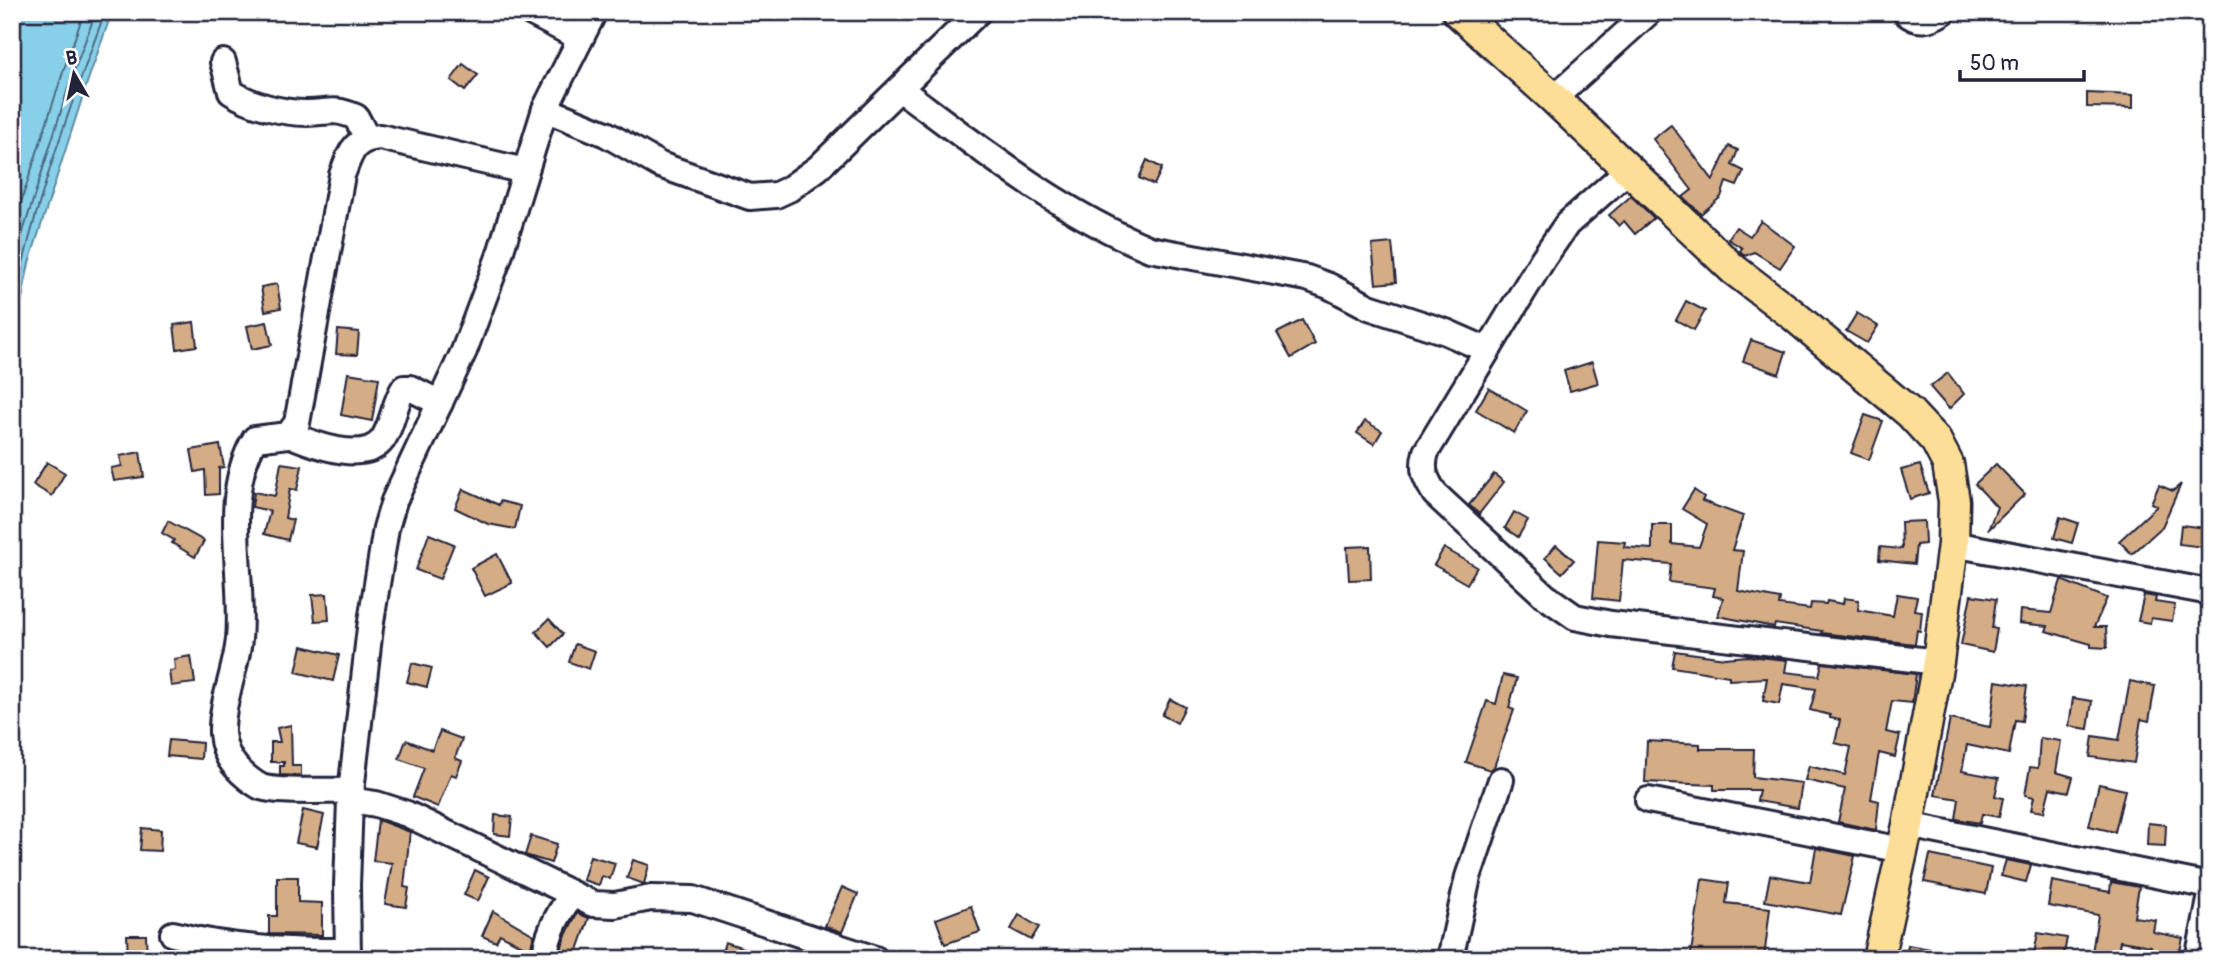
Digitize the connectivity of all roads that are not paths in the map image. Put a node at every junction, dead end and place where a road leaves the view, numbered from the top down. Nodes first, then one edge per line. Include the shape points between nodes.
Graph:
1 (530, 12) edge
2 (594, 12) edge
3 (978, 12) edge
4 (1458, 12) edge
5 (1649, 12) edge
6 (1905, 12) edge
7 (1943, 12) edge
8 (580, 38) junction
9 (223, 62) dead end
10 (900, 89) junction
11 (1553, 99) junction
12 (545, 109) junction
13 (367, 138) junction
14 (1628, 170) junction
15 (524, 171) junction
16 (1487, 351) junction
17 (440, 403) junction
18 (289, 434) junction
19 (1953, 544) junction
20 (2210, 592) edge
21 (1938, 662) junction
22 (1500, 780) dead end
23 (351, 795) junction
24 (1648, 800) dead end
25 (1905, 837) junction
26 (2210, 886) edge
27 (571, 896) junction
28 (2210, 900) edge
29 (173, 934) dead end
30 (348, 955) edge
31 (544, 959) edge
32 (875, 959) edge
33 (1450, 959) edge
34 (1878, 959) edge
35 (2199, 959) edge

1 - 8 street
2 - 8 street
3 - 10 street
4 - 11 main road
5 - 11 street
6 - 7 street via 1922,21
8 - 12 street
9 - 13 street via 231,92 241,99 307,113 341,110 356,117
10 - 12 street via 818,168 789,189 761,198 660,165 606,134
10 - 16 street via 988,155 1126,240 1150,249 1307,278 1369,307 1446,331
11 - 14 main road
12 - 15 street
13 - 15 street via 380,137
13 - 18 street via 356,145 342,175 297,423
14 - 16 street via 1567,225
14 - 19 main road via 1733,268 1926,429 1943,453 1952,478
15 - 17 street via 499,257
16 - 21 street via 1426,452 1425,478 1435,494 1545,596 1575,617
17 - 18 street via 404,388 382,440 364,450 324,448
17 - 23 street via 386,528
18 - 23 street via 255,439 240,482 236,534 240,635 225,707 224,746 235,767 261,786
19 - 20 street
19 - 21 main road
21 - 25 main road
22 - 33 street via 1468,877
23 - 27 street via 407,814
23 - 30 street
24 - 25 street
25 - 26 street
25 - 34 main road
27 - 31 street via 548,937
27 - 32 street via 615,905 651,898 693,899
28 - 35 street
29 - 30 street via 254,948

